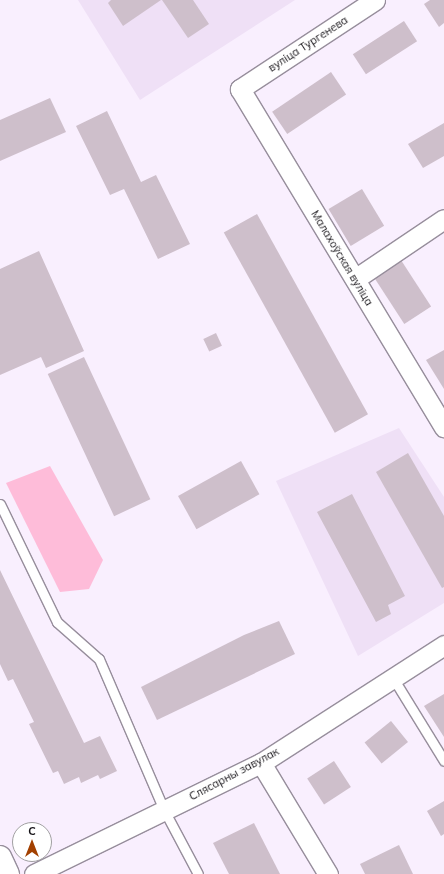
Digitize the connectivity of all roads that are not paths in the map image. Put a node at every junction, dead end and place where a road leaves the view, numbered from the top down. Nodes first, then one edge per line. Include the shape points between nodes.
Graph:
1 (375, 0) edge
2 (240, 89) joint
3 (444, 219) edge
4 (355, 279) junction
5 (444, 427) edge
6 (0, 504) edge
7 (444, 645) edge
8 (393, 678) junction
9 (444, 761) edge
10 (261, 762) junction
11 (164, 810) junction
12 (0, 857) edge
13 (8, 874) edge
14 (34, 874) edge
15 (198, 874) edge
16 (328, 874) edge

1 - 2 street, вуліца Тургенева
2 - 4 street, Малахоўская вуліца
3 - 4 street
4 - 5 street, Малахоўская вуліца
6 - 11 lane via 57,622 99,660
7 - 8 street, Слясарны завулак
8 - 9 lane
8 - 10 street, Слясарны завулак
10 - 11 street, Слясарны завулак
10 - 16 street
11 - 14 street, Слясарны завулак
11 - 15 lane
12 - 13 main road

